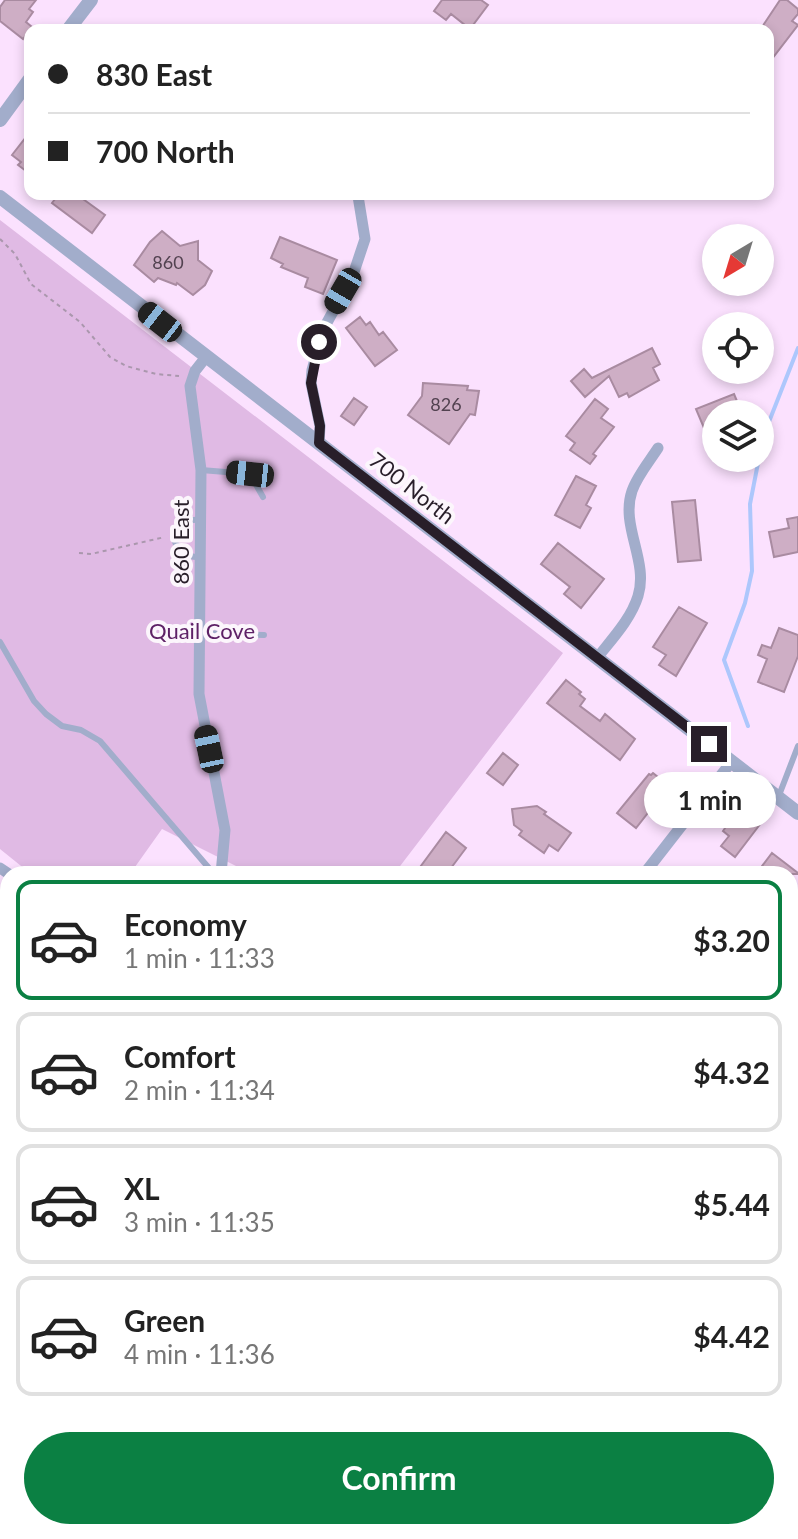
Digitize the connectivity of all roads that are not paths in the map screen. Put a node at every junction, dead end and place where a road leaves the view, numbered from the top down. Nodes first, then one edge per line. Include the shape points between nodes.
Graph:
1 (91, 0) edge
2 (73, 24) edge
3 (24, 87) edge
4 (0, 120) edge
5 (0, 197) edge
6 (359, 200) edge
7 (206, 357) junction
8 (319, 443) junction
9 (658, 448) dead end
10 (201, 470) junction
11 (263, 497) dead end
12 (201, 520) junction
13 (201, 557) junction
14 (200, 633) junction
15 (264, 635) dead end
16 (0, 642) edge
17 (597, 658) junction
18 (798, 746) edge
19 (732, 761) junction
20 (778, 798) junction
21 (798, 813) edge
22 (207, 866) edge
23 (222, 866) edge
24 (650, 866) edge

1 - 2 street
3 - 4 street
5 - 7 street, 700 North
6 - 8 street via 365,239 353,275 324,328 312,370
7 - 8 street, 700 North
7 - 10 street, 860 East via 190,386
8 - 17 street, 700 North
9 - 17 street via 632,492 629,510 639,593
10 - 11 lane via 250,474
10 - 12 street, 860 East
12 - 13 street, 860 East
12 - 13 lane via 181,524 174,537 180,551
13 - 14 street, 860 East
14 - 15 lane
14 - 23 street, 860 East via 199,694 225,830
16 - 22 lane via 46,714 100,741
17 - 19 street, 700 North
18 - 20 lane
19 - 20 street, 700 North
19 - 24 street
20 - 21 street, 700 North

